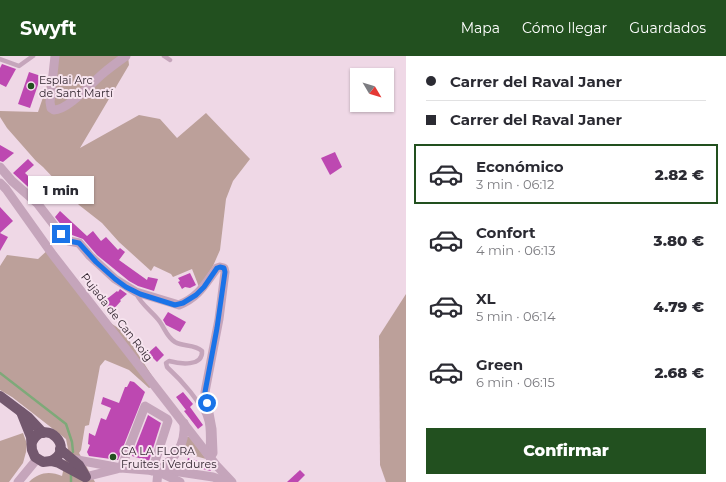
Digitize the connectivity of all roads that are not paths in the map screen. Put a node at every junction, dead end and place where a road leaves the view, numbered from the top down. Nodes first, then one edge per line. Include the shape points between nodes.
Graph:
1 (33, 56) edge
2 (55, 56) edge
3 (126, 56) edge
4 (164, 56) edge
5 (0, 59) edge
6 (170, 60) dead end
7 (0, 167) edge
8 (0, 183) edge
9 (136, 292) junction
10 (0, 396) edge
11 (20, 412) junction
12 (184, 423) junction
13 (43, 433) junction
14 (32, 442) junction
15 (60, 449) junction
16 (209, 456) junction
17 (37, 459) junction
18 (72, 459) junction
19 (50, 461) junction
20 (216, 465) junction
21 (121, 468) junction
22 (155, 471) junction
23 (108, 472) junction
24 (87, 479) edge
25 (218, 480) edge
26 (18, 482) edge
27 (99, 482) edge
28 (157, 482) edge
29 (180, 482) edge
30 (228, 482) edge
31 (232, 482) edge

1 - 5 lane via 19,66
2 - 3 street via 50,102 54,110 61,108 84,91
4 - 6 lane
7 - 9 street via 65,237 79,243 115,279
8 - 12 street, Pujada de Can Roig
9 - 16 lane via 138,299 173,340 181,345 198,347 202,351 202,357 193,362 166,363 203,412 207,421
9 - 16 street via 179,305 196,295 217,268 223,267 225,272 218,325 205,392 212,429 213,453
10 - 11 main road
11 - 13 main road
11 - 14 main road
12 - 16 street, Pujada de Can Roig
12 - 22 street via 185,433 178,452 171,461
13 - 14 main road via 36,436
13 - 15 main road via 55,435 60,443
14 - 17 main road via 32,452
15 - 18 main road
15 - 19 main road via 56,458
16 - 20 street, Pujada de Can Roig
17 - 19 main road via 43,462
17 - 26 street
18 - 21 street
18 - 24 main road
19 - 24 main road via 59,463
20 - 25 street, Pujada de Can Roig
20 - 31 street, Pujada de Can Roig
21 - 22 street
21 - 22 street via 145,406 168,421
21 - 23 street
22 - 25 street via 173,471
22 - 28 street
22 - 29 street
23 - 24 street
23 - 27 street
25 - 30 street

